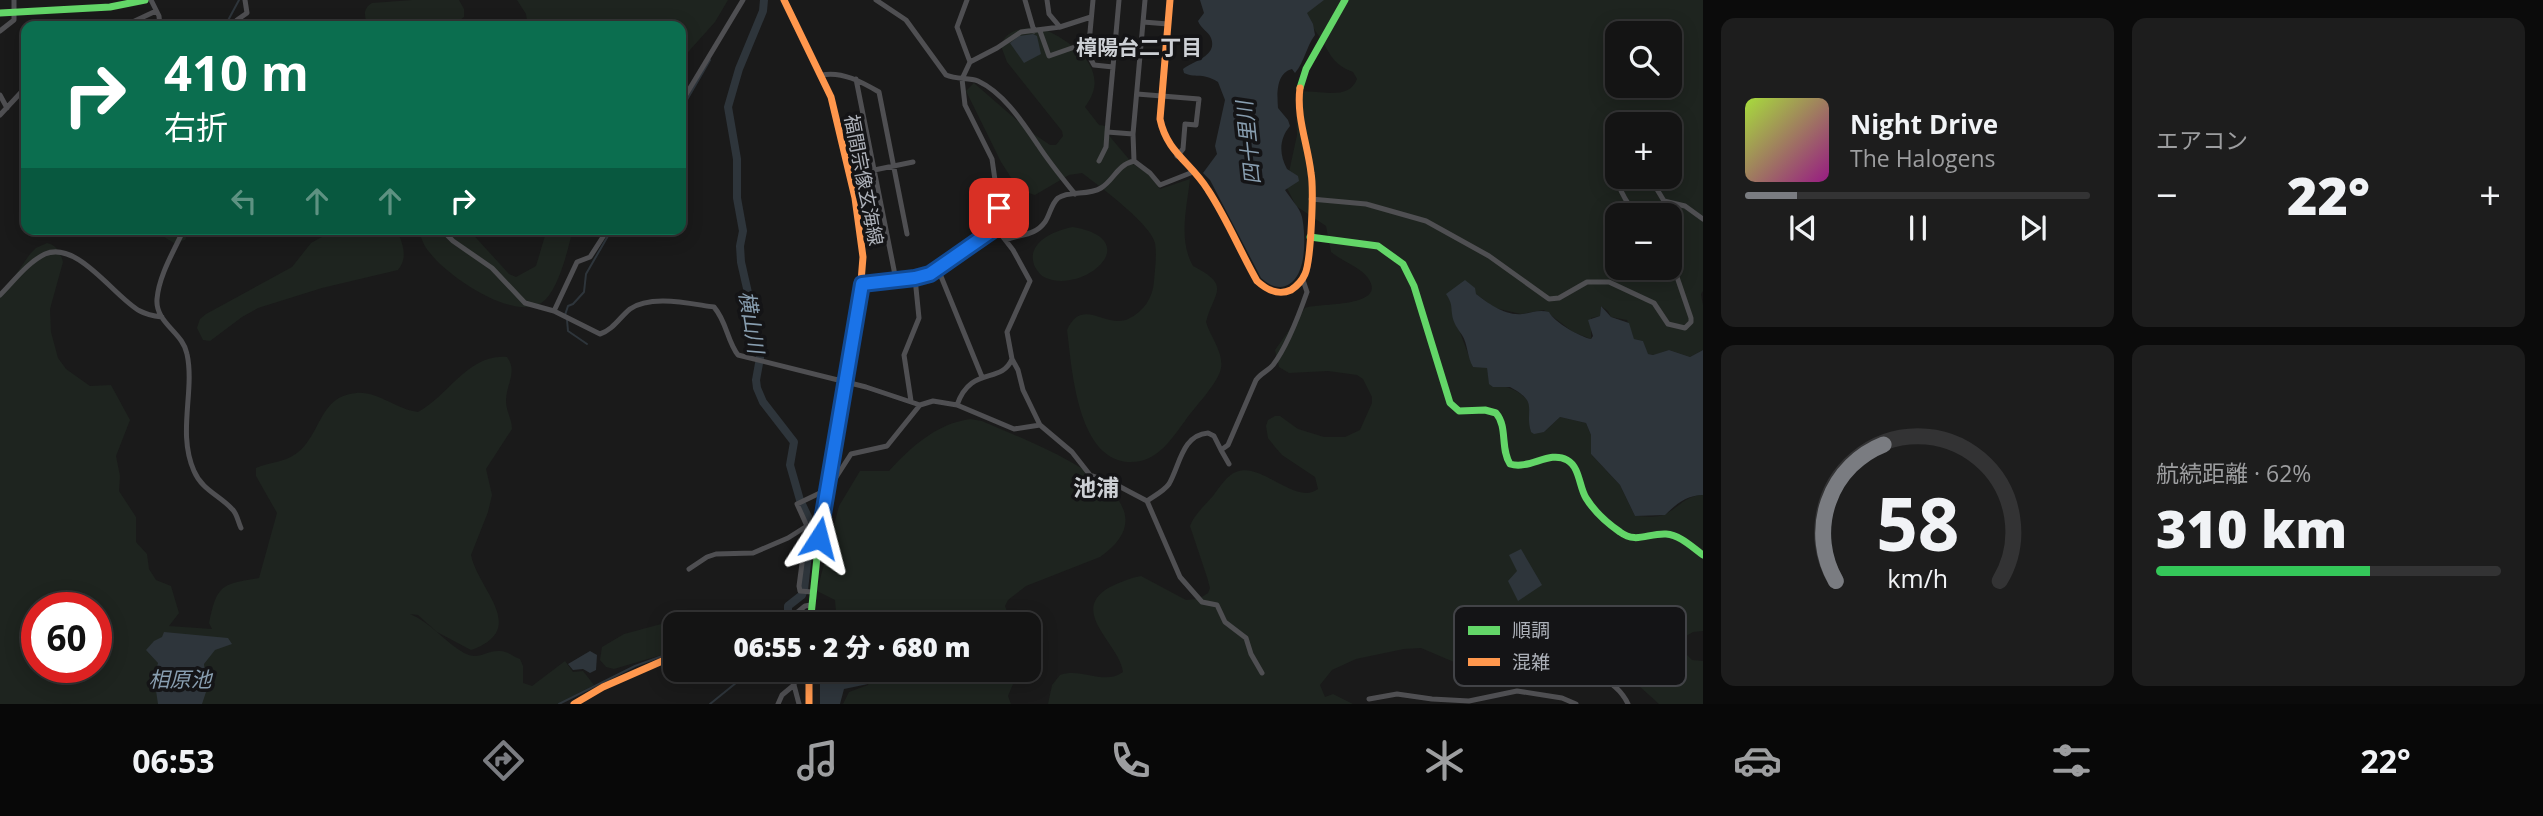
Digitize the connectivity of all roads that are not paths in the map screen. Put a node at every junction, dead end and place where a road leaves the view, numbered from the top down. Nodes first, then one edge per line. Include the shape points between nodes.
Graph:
1 (14, 0) edge
2 (145, 0) edge
3 (151, 0) edge
4 (246, 0) edge
5 (743, 0) edge
6 (784, 0) edge
7 (876, 0) edge
8 (967, 0) edge
9 (1025, 0) edge
10 (1047, 0) edge
11 (1093, 0) edge
12 (1119, 0) edge
13 (1145, 0) edge
14 (1170, 0) edge
15 (1345, 0) edge
16 (156, 11) junction
17 (16, 12) junction
18 (0, 13) edge
19 (1091, 17) junction
20 (135, 21) edge
21 (158, 21) edge
22 (236, 21) edge
23 (1143, 22) junction
24 (1168, 24) junction
25 (1060, 27) junction
26 (0, 31) edge
27 (1037, 31) junction
28 (1166, 38) junction
29 (1181, 39) dead end
30 (1089, 42) junction
31 (1115, 44) junction
32 (1140, 46) junction
33 (970, 62) junction
34 (1113, 67) junction
35 (822, 75) junction
36 (856, 79) junction
37 (962, 79) junction
38 (21, 93) edge
39 (1137, 94) junction
40 (0, 95) edge
41 (686, 95) edge
42 (1162, 96) junction
43 (7, 108) junction
44 (0, 115) edge
45 (1107, 132) junction
46 (1133, 134) junction
47 (1177, 156) junction
48 (1100, 161) dead end
49 (1134, 161) junction
50 (913, 162) dead end
51 (894, 166) junction
52 (874, 170) junction
53 (1193, 172) junction
54 (850, 175) junction
55 (1657, 189) edge
56 (1074, 194) junction
57 (1311, 199) junction
58 (1703, 219) edge
59 (996, 228) junction
60 (907, 234) dead end
61 (181, 235) edge
62 (449, 235) edge
63 (604, 235) edge
64 (1310, 237) junction
65 (1006, 240) junction
66 (938, 269) junction
67 (915, 278) junction
68 (896, 280) junction
69 (1303, 280) junction
70 (1678, 280) edge
71 (862, 284) junction
72 (0, 295) edge
73 (554, 311) junction
74 (162, 317) junction
75 (1012, 359) junction
76 (982, 377) junction
77 (844, 381) junction
78 (911, 401) junction
79 (920, 405) junction
80 (957, 405) junction
81 (1040, 425) junction
82 (1221, 450) junction
83 (1229, 464) dead end
84 (828, 484) junction
85 (824, 493) junction
86 (1147, 501) junction
87 (807, 526) junction
88 (241, 528) dead end
89 (1703, 555) edge
90 (689, 569) dead end
91 (812, 592) junction
92 (811, 605) junction
93 (798, 612) edge
94 (811, 612) edge
95 (663, 661) edge
96 (1262, 673) dead end
97 (795, 682) edge
98 (809, 682) edge
99 (794, 685) junction
100 (1612, 686) edge
101 (1369, 699) dead end
102 (574, 704) edge
103 (778, 704) edge
104 (799, 704) edge
105 (809, 704) edge
106 (1576, 704) edge
107 (1628, 704) edge

1 - 17 street
2 - 17 street via 110,7
3 - 16 street
4 - 22 street via 247,13
5 - 41 street
6 - 35 street, 福間宗像玄海線
7 - 37 street via 906,20 946,75
8 - 33 street via 957,27
9 - 27 street
10 - 25 street via 1049,14
11 - 19 street
12 - 31 street
13 - 23 street
14 - 24 street
15 - 57 street via 1300,86 1298,103 1311,163
16 - 20 street
16 - 21 street
17 - 18 street
17 - 26 street via 14,20
19 - 25 street
19 - 30 street
23 - 24 street
23 - 32 street
24 - 28 street
25 - 27 street
27 - 30 street via 1049,56
27 - 33 street via 1017,34
28 - 29 street
28 - 42 street
30 - 34 street via 1088,54 1094,65
31 - 32 street
31 - 34 street
32 - 39 street
33 - 37 street
34 - 45 street
35 - 36 street
35 - 54 street, 福間宗像玄海線
36 - 51 street via 879,92
36 - 52 street
37 - 56 street via 976,80 992,90 1031,132
37 - 59 street via 967,113 989,152 996,176
38 - 43 street
39 - 42 street
39 - 46 street
40 - 43 street
42 - 47 street via 1162,132
42 - 47 street via 1199,99 1196,125 1185,124 1183,149
43 - 44 street
45 - 46 street
45 - 48 street
46 - 49 street
47 - 53 street
49 - 53 street via 1160,186
49 - 56 street via 1096,191
50 - 51 street
51 - 52 street
51 - 60 street
52 - 54 street
52 - 68 street
53 - 69 street via 1208,189 1260,285 1284,293
54 - 71 street, 福間宗像玄海線 via 859,219
55 - 58 street via 1664,201 1685,206
56 - 65 street via 1058,198 1038,229
57 - 64 street
57 - 70 street via 1366,204 1426,221 1489,256 1549,299 1587,282 1609,282 1654,303 1668,324 1685,328 1691,318
59 - 65 street
59 - 66 street
61 - 74 street via 161,282 157,300
62 - 73 street via 492,268 525,303
63 - 73 street via 590,257 577,262
64 - 69 street
64 - 89 street via 1378,246 1403,264 1450,403 1459,411 1488,410 1499,416 1503,453 1510,464 1523,467 1552,457 1567,460 1587,499 1621,534 1635,540 1669,534
65 - 75 street via 1030,281 1007,332
66 - 67 street
66 - 76 street
67 - 68 street
67 - 78 street via 919,318 905,355
68 - 71 street
69 - 82 street via 1307,292 1284,347 1256,380 1229,442
71 - 77 street, 福間宗像玄海線
72 - 74 street via 38,259 60,253 72,256 139,311
73 - 77 street via 600,334 638,305 664,301 714,307 738,355
74 - 88 street via 181,338 187,353 190,462 209,492 234,510
75 - 76 street via 1001,372
75 - 81 street
76 - 80 street via 962,391
77 - 78 street
77 - 84 street, 福間宗像玄海線
77 - 85 street
78 - 79 street
79 - 80 street via 938,400
79 - 84 street via 891,443 851,454
80 - 81 street via 1014,429
81 - 86 street via 1072,452 1090,475
82 - 83 street
82 - 86 street via 1211,434 1192,439 1166,487
84 - 85 street, 福間宗像玄海線
85 - 87 street via 797,504
85 - 91 street, 福間宗像玄海線
86 - 96 street via 1180,578 1202,602 1217,605 1225,622 1244,635
87 - 90 street via 753,554 716,554
87 - 91 street via 799,586 800,591
91 - 92 street, 福間宗像玄海線
92 - 93 street
92 - 94 street, 福間宗像玄海線
95 - 102 street
97 - 99 street
98 - 105 street
99 - 103 street
99 - 104 street
100 - 107 street
101 - 106 street via 1397,694 1473,700 1517,691

